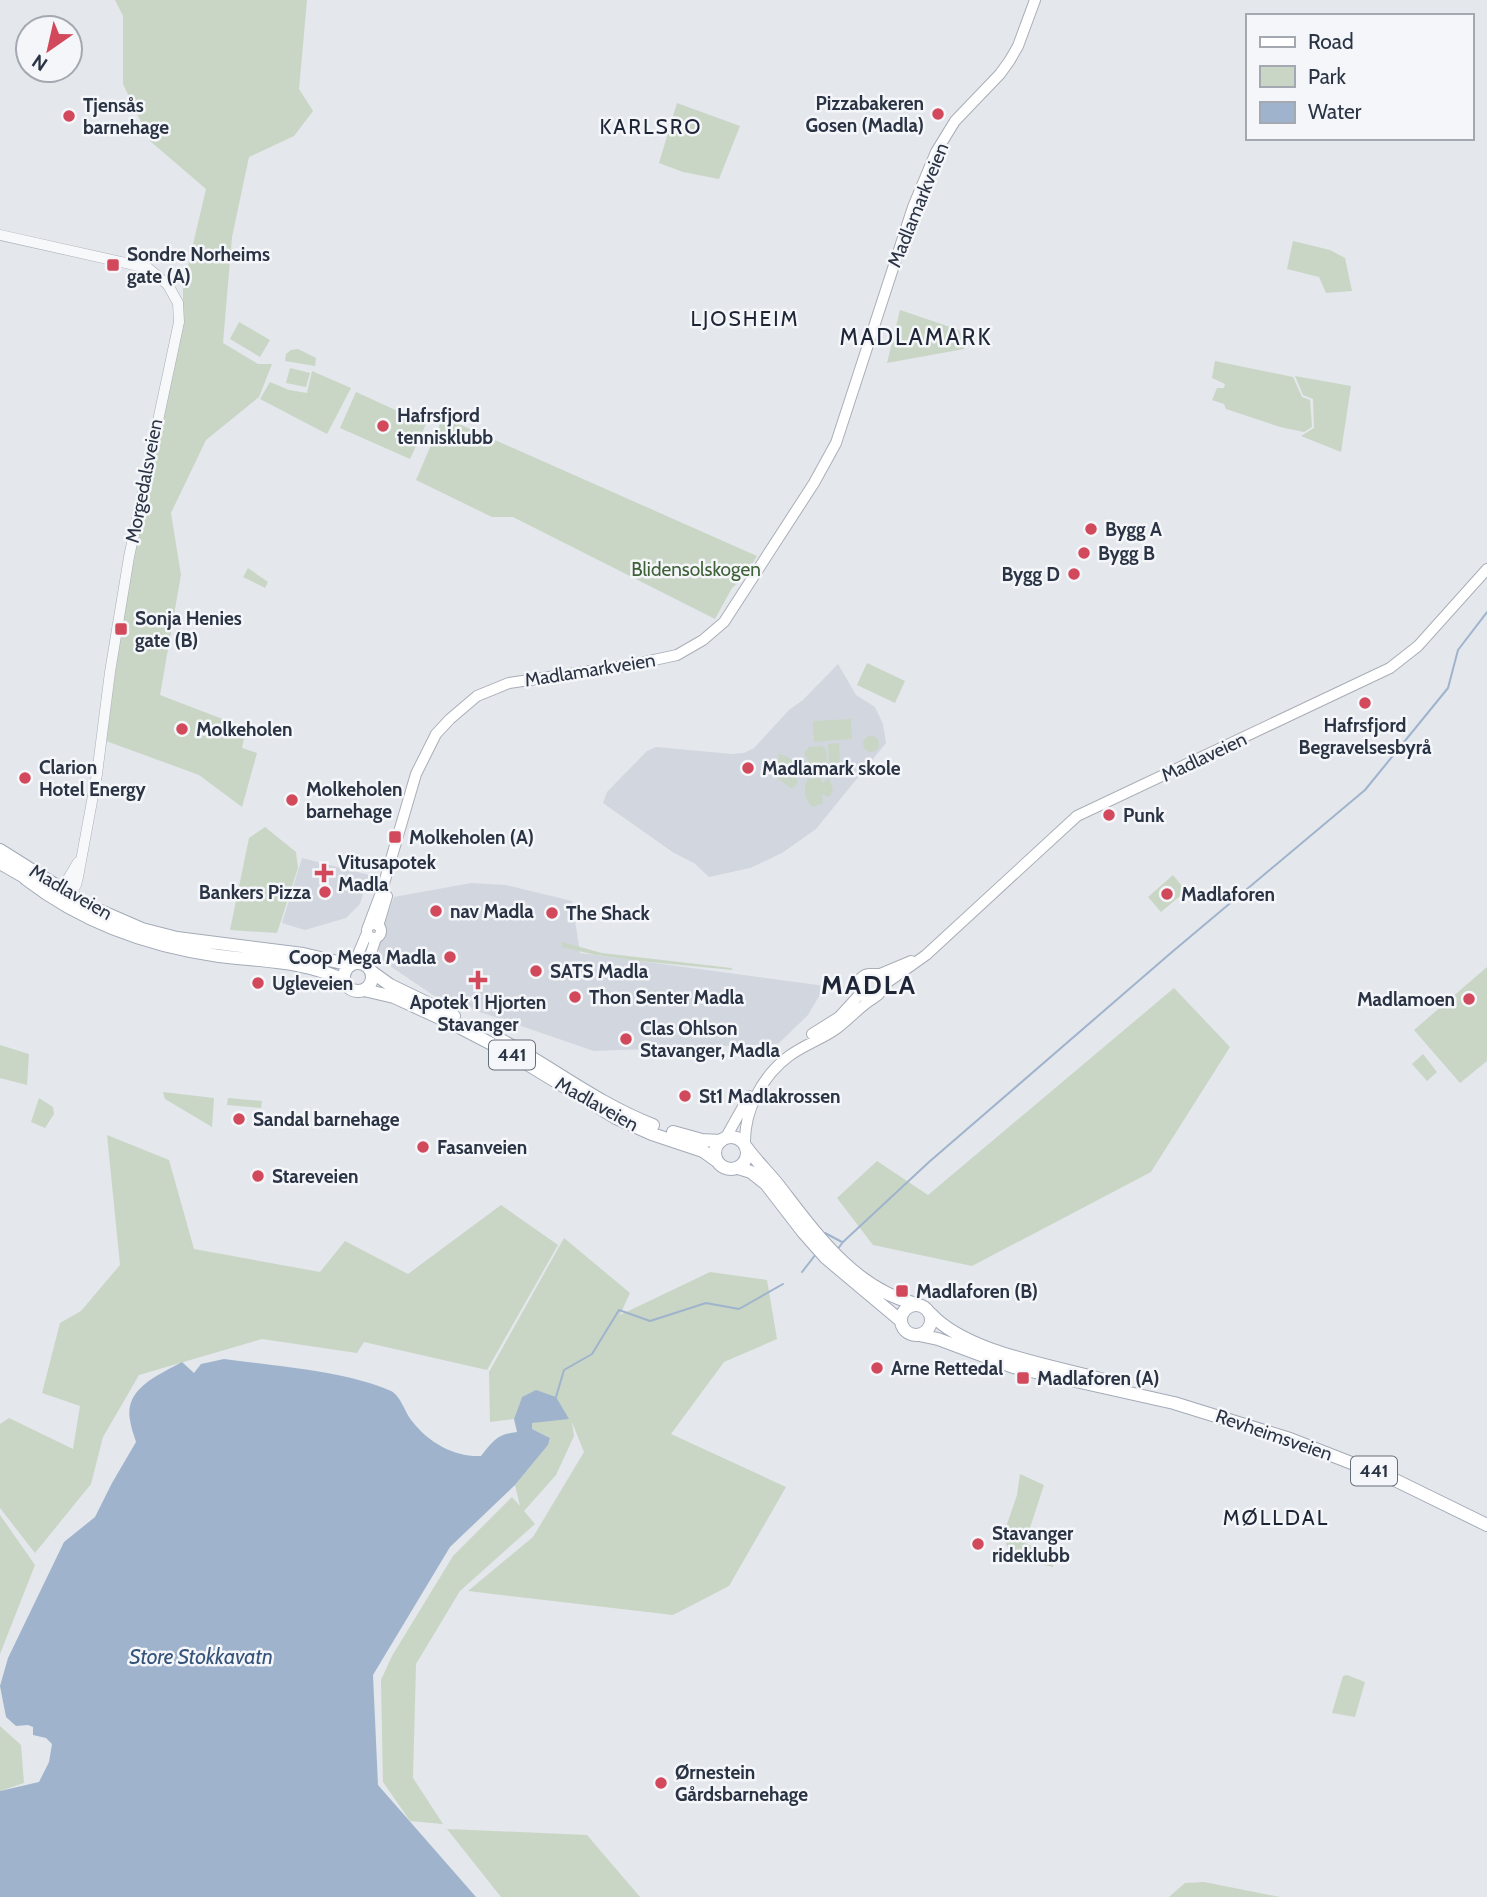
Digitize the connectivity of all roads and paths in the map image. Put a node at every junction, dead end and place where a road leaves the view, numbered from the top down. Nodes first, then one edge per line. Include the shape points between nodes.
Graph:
1 (1034, 0) edge
2 (0, 235) edge
3 (1487, 569) edge
4 (0, 850) edge
5 (0, 863) edge
6 (26, 879) junction
7 (65, 894) junction
8 (125, 933) junction
9 (926, 955) junction
10 (361, 966) junction
11 (872, 974) junction
12 (345, 981) junction
13 (365, 990) junction
14 (860, 994) junction
15 (878, 994) junction
16 (723, 1140) junction
17 (746, 1146) junction
18 (717, 1161) junction
19 (738, 1168) junction
20 (783, 1198) junction
21 (856, 1279) junction
22 (917, 1304) junction
23 (931, 1314) junction
24 (901, 1321) junction
25 (919, 1335) junction
26 (1174, 1404) junction
27 (1487, 1525) edge

1 - 10 main road, Madlamarkveien via 1018,46 1005,67 955,121 936,152 909,219 836,443 724,622 677,655 509,683 477,696 450,719 436,734 416,774
2 - 7 street, Morgedalsveien via 148,268 168,285 178,303 179,322 122,597 78,877
3 - 9 main road, Madlaveien via 1418,646 1390,668 1077,816
4 - 7 main road, Madlaveien / 441
5 - 6 main road, Madlaveien / 441
6 - 7 main road, Madlaveien / 441
6 - 8 main road, Madlaveien / 441 via 79,915
7 - 8 main road, Madlaveien / 441
7 - 10 main road, Madlaveien / 441 via 163,935
8 - 12 main road, Madlaveien / 441 via 191,951 314,969
9 - 11 main road, Madlaveien
9 - 15 main road, Madlaveien
10 - 12 main road via 346,970
10 - 13 main road via 372,980
10 - 16 main road, Madlaveien / 441 via 532,1056 624,1112 676,1133
11 - 14 main road via 859,979
11 - 15 main road via 881,981
12 - 13 main road, 441 via 354,991
13 - 18 main road, Madlaveien / 441 via 394,997 454,1025 616,1118 703,1150
14 - 15 main road via 867,999
14 - 16 main road via 839,1017 772,1062
15 - 17 main road, Madlaveien via 834,1031 791,1054 772,1072 750,1108
16 - 17 main road, 441 via 734,1137
16 - 18 main road via 715,1153
17 - 19 main road via 745,1162
17 - 20 main road, 441
18 - 19 main road, 441 via 724,1168
19 - 20 main road, 441 via 758,1176
20 - 21 main road, 441 via 812,1242
21 - 22 main road, 441
21 - 24 main road, 441
22 - 23 main road, 441
22 - 24 main road via 904,1310
23 - 25 main road via 930,1327
23 - 26 main road, Revheimsveien / 441 via 947,1329 985,1346
24 - 25 main road, 441 via 908,1333
25 - 26 main road, Revheimsveien / 441 via 1013,1367
26 - 27 main road, Revheimsveien / 441 via 1331,1454

